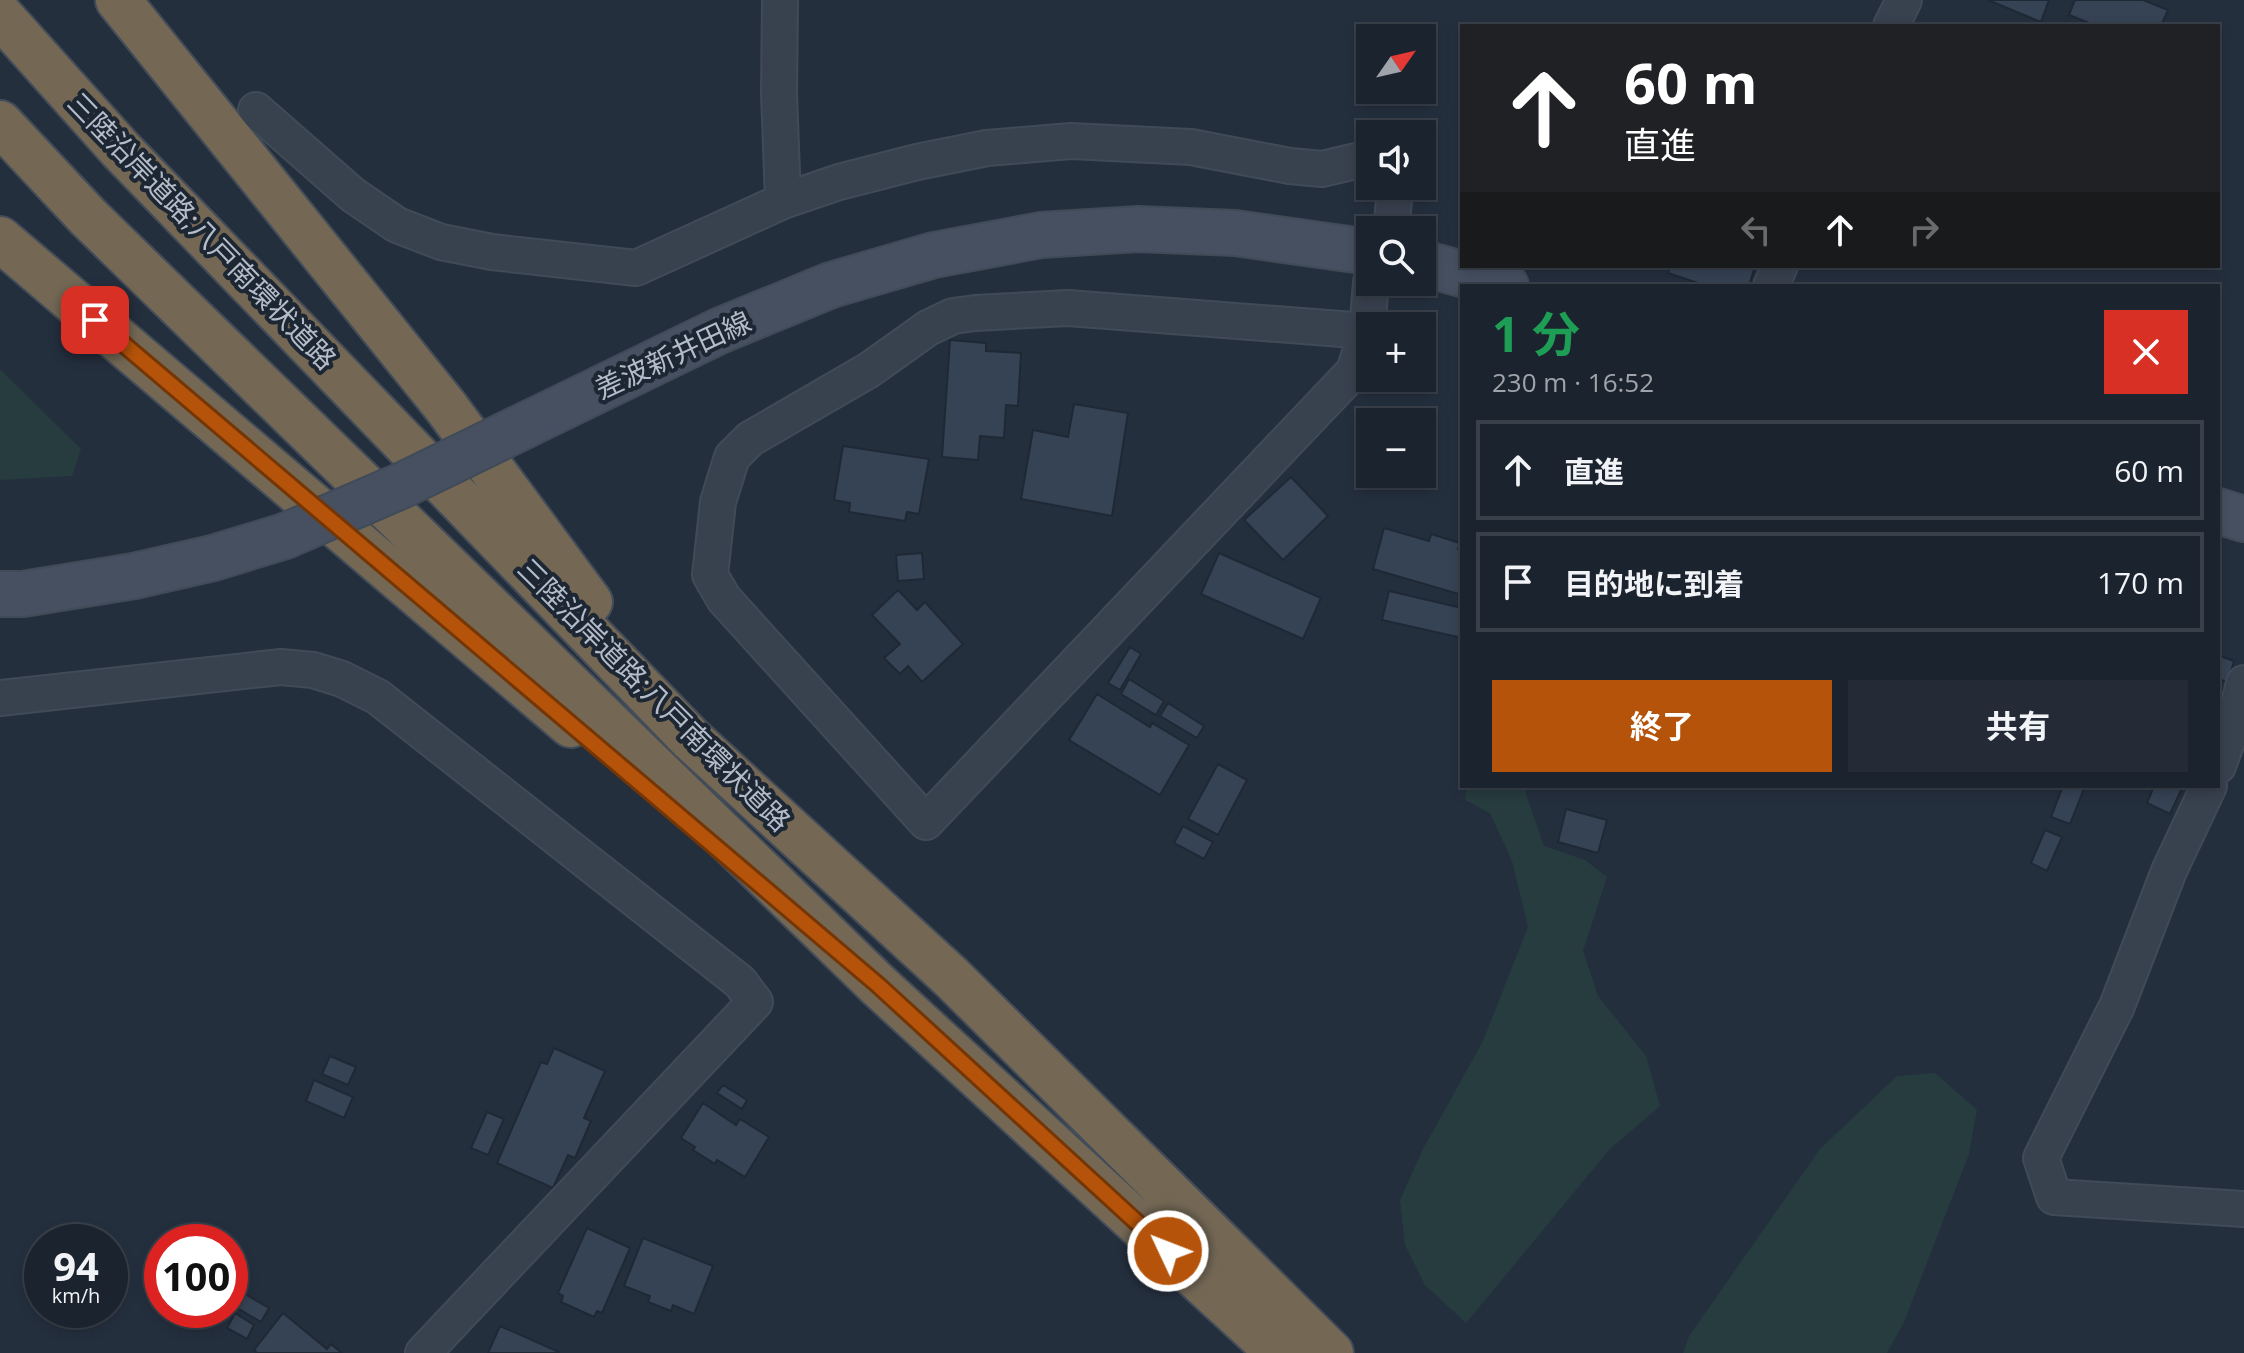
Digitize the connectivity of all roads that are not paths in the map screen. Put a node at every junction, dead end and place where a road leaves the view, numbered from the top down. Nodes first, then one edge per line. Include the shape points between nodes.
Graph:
1 (118, 0) edge
2 (780, 0) edge
3 (1904, 0) edge
4 (0, 15) edge
5 (1892, 24) edge
6 (256, 110) dead end
7 (0, 123) edge
8 (1356, 161) edge
9 (783, 201) junction
10 (0, 239) edge
11 (1356, 250) edge
12 (1436, 267) edge
13 (1499, 284) edge
14 (1367, 331) joint
15 (2220, 512) edge
16 (2244, 519) edge
17 (0, 594) edge
18 (2244, 683) edge
19 (0, 698) edge
20 (690, 738) junction
21 (2220, 761) edge
22 (2208, 788) edge
23 (878, 985) junction
24 (2244, 1209) edge
25 (423, 1353) edge
26 (1279, 1353) edge
27 (1331, 1353) edge

1 - 20 highway via 446,407
2 - 9 street
3 - 5 street
4 - 20 highway, 三陸沿岸道路;八戸南環状道路 via 120,149
6 - 9 street via 353,195 397,225 441,242 492,252 636,268
7 - 23 highway, 三陸沿岸道路;八戸南環状道路 via 88,217
8 - 9 street via 1322,169 1191,147 1071,141 987,148 917,162
10 - 23 highway
11 - 17 main road, 差波新井田線, bridge via 1235,233 1138,229 1041,235 934,255 831,285 719,331 403,485 285,536 134,576
12 - 13 main road
14 - 14 street via 1068,308 953,316 750,439 732,457 718,502 710,575 724,599 926,822 1354,371
15 - 16 main road
18 - 21 street
19 - 25 street via 281,667 342,679 378,697 740,982 755,1002
20 - 27 highway, 三陸沿岸道路;八戸南環状道路 via 951,977
22 - 24 street via 2169,871 2117,1006 2041,1158 2054,1197
23 - 26 highway, 三陸沿岸道路;八戸南環状道路

